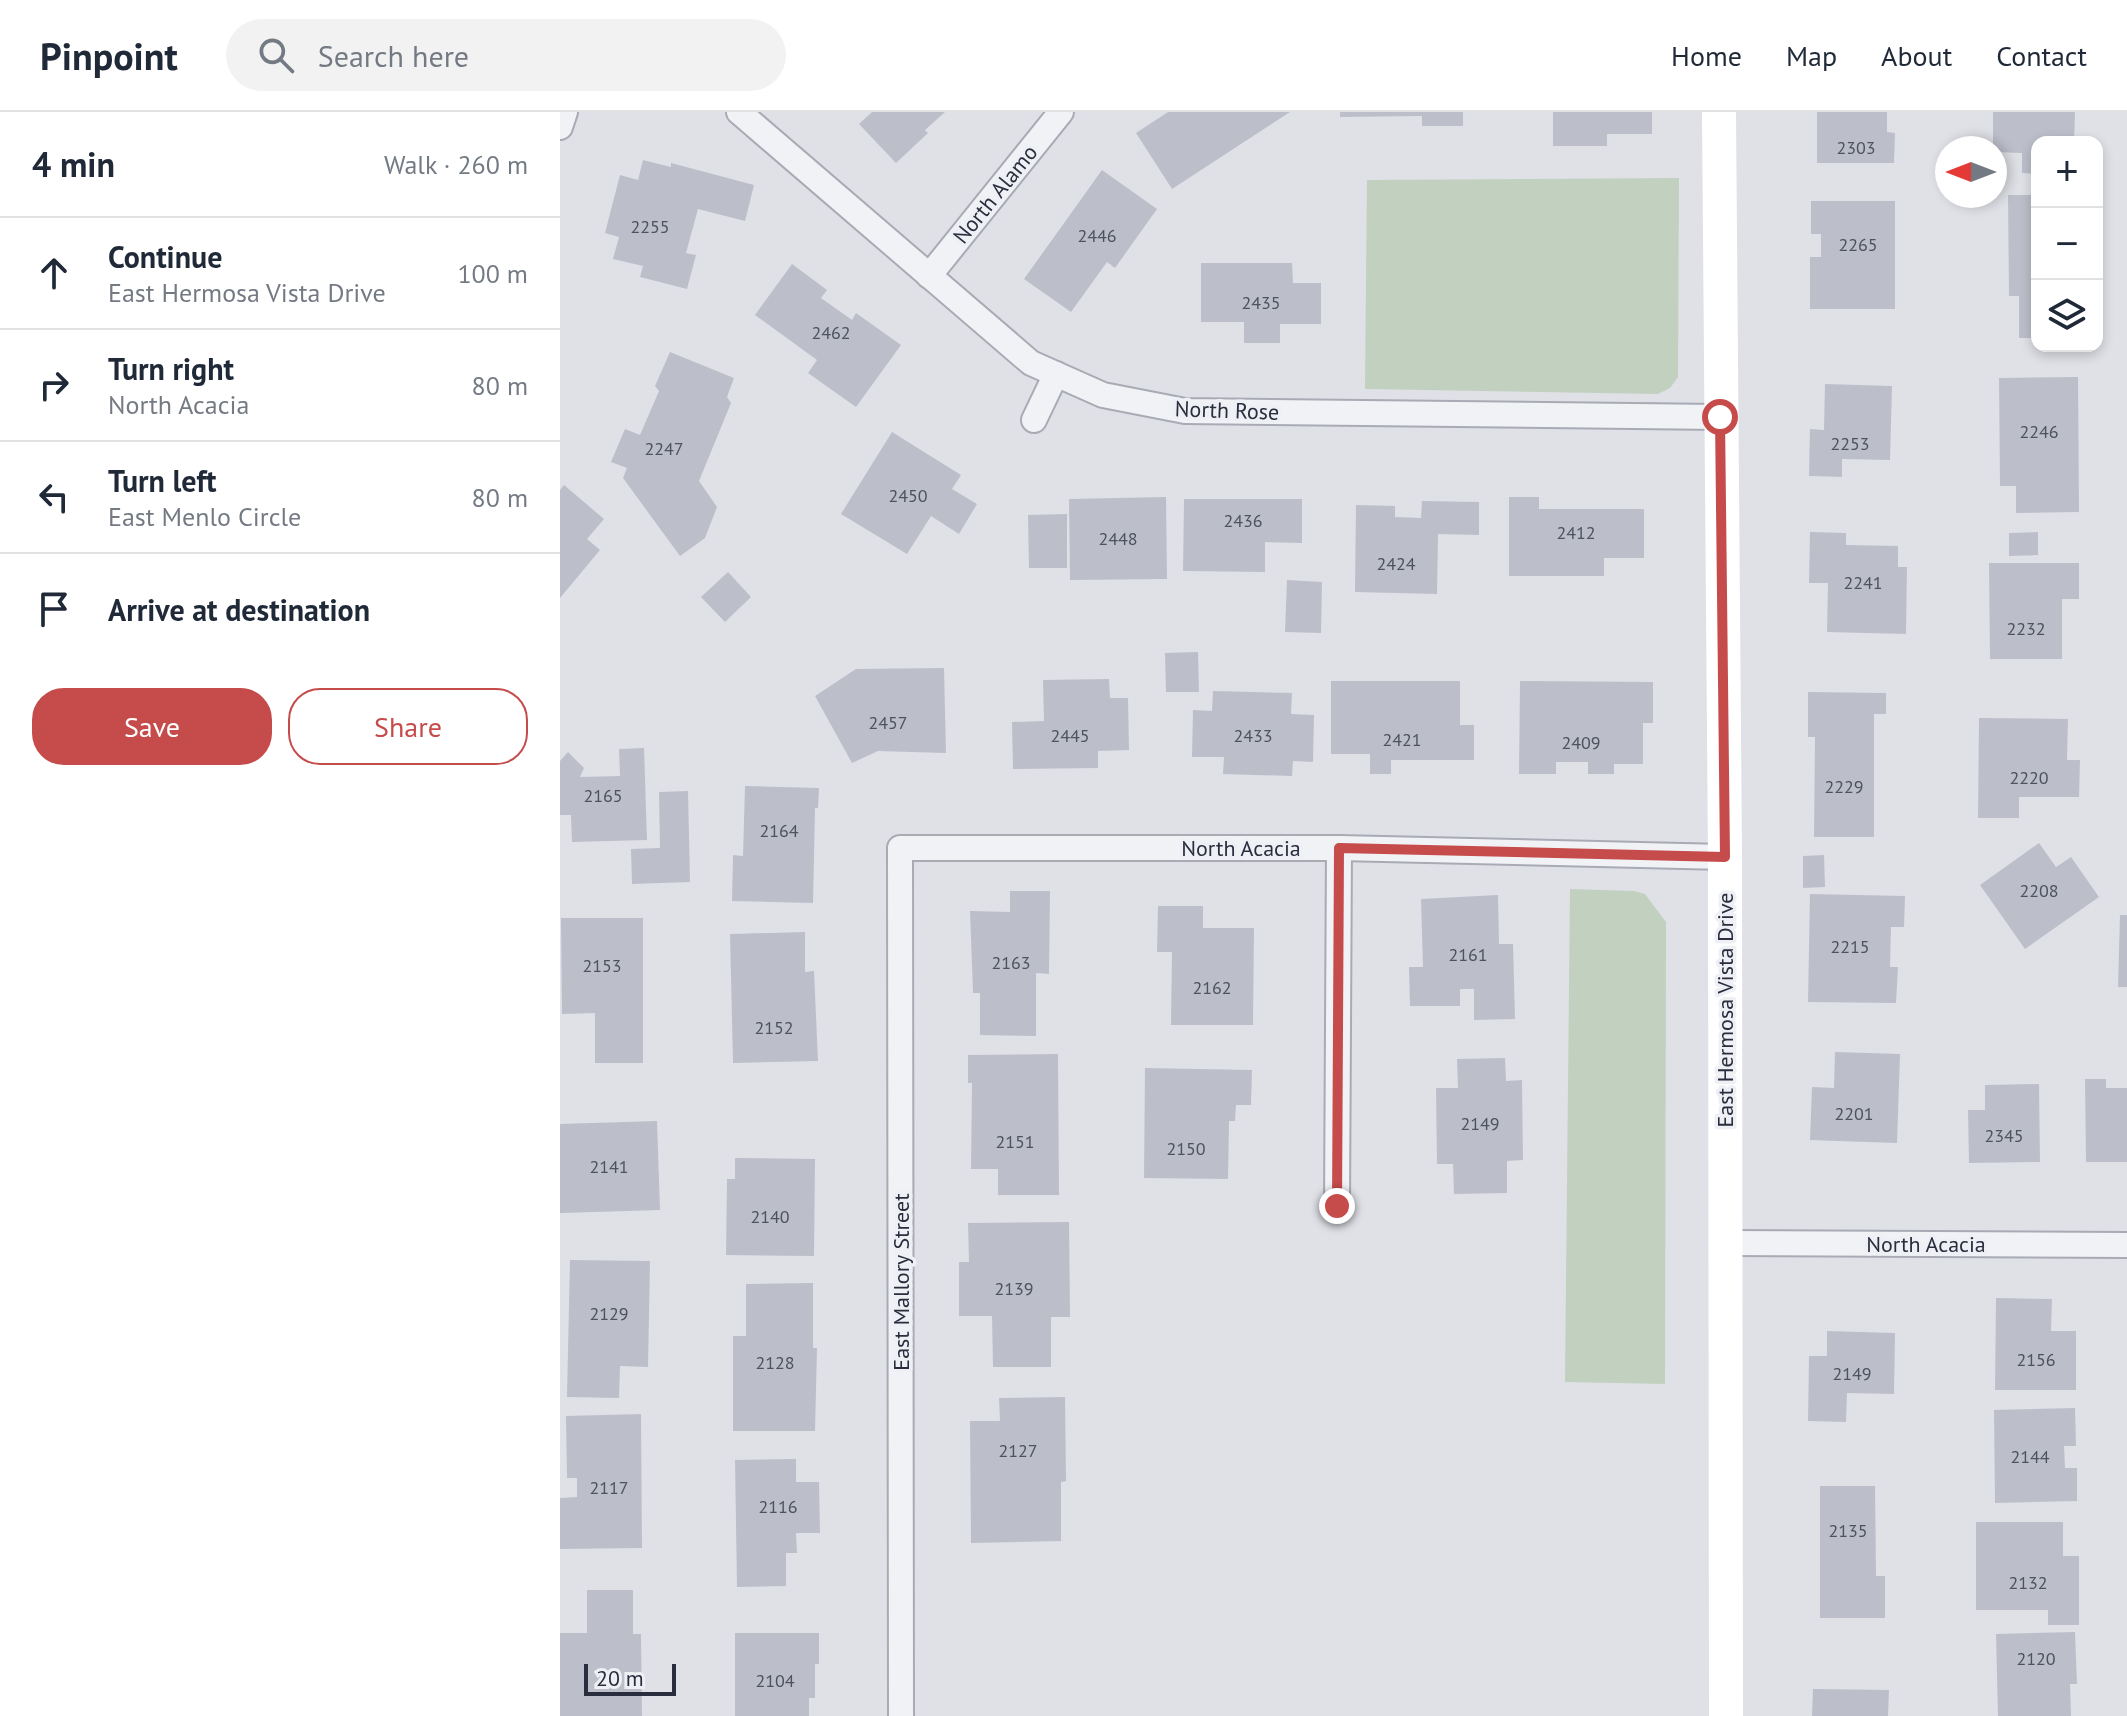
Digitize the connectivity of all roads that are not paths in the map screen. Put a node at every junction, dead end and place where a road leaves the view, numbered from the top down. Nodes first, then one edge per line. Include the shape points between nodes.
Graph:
1 (565, 112) edge
2 (739, 112) edge
3 (1061, 112) edge
4 (1719, 112) edge
5 (560, 127) edge
6 (929, 276) junction
7 (1056, 374) junction
8 (1720, 417) junction
9 (1034, 420) dead end
10 (900, 848) joint
11 (1339, 848) junction
12 (1725, 857) junction
13 (1337, 1206) dead end
14 (1725, 1243) junction
15 (2127, 1245) edge
16 (901, 1716) edge
17 (1726, 1716) edge

1 - 5 street
2 - 6 street, North Rose
3 - 6 street, North Alamo
4 - 8 street, East Hermosa Vista Drive
6 - 7 street, North Rose via 1031,363
7 - 8 street, North Rose via 1103,395 1185,411
7 - 9 street
8 - 12 street, East Hermosa Vista Drive
10 - 11 street, North Acacia
10 - 16 street, East Mallory Street
11 - 12 street, North Acacia
11 - 13 street
12 - 14 street, East Hermosa Vista Drive
14 - 15 street, North Acacia
14 - 17 street, East Hermosa Vista Drive

